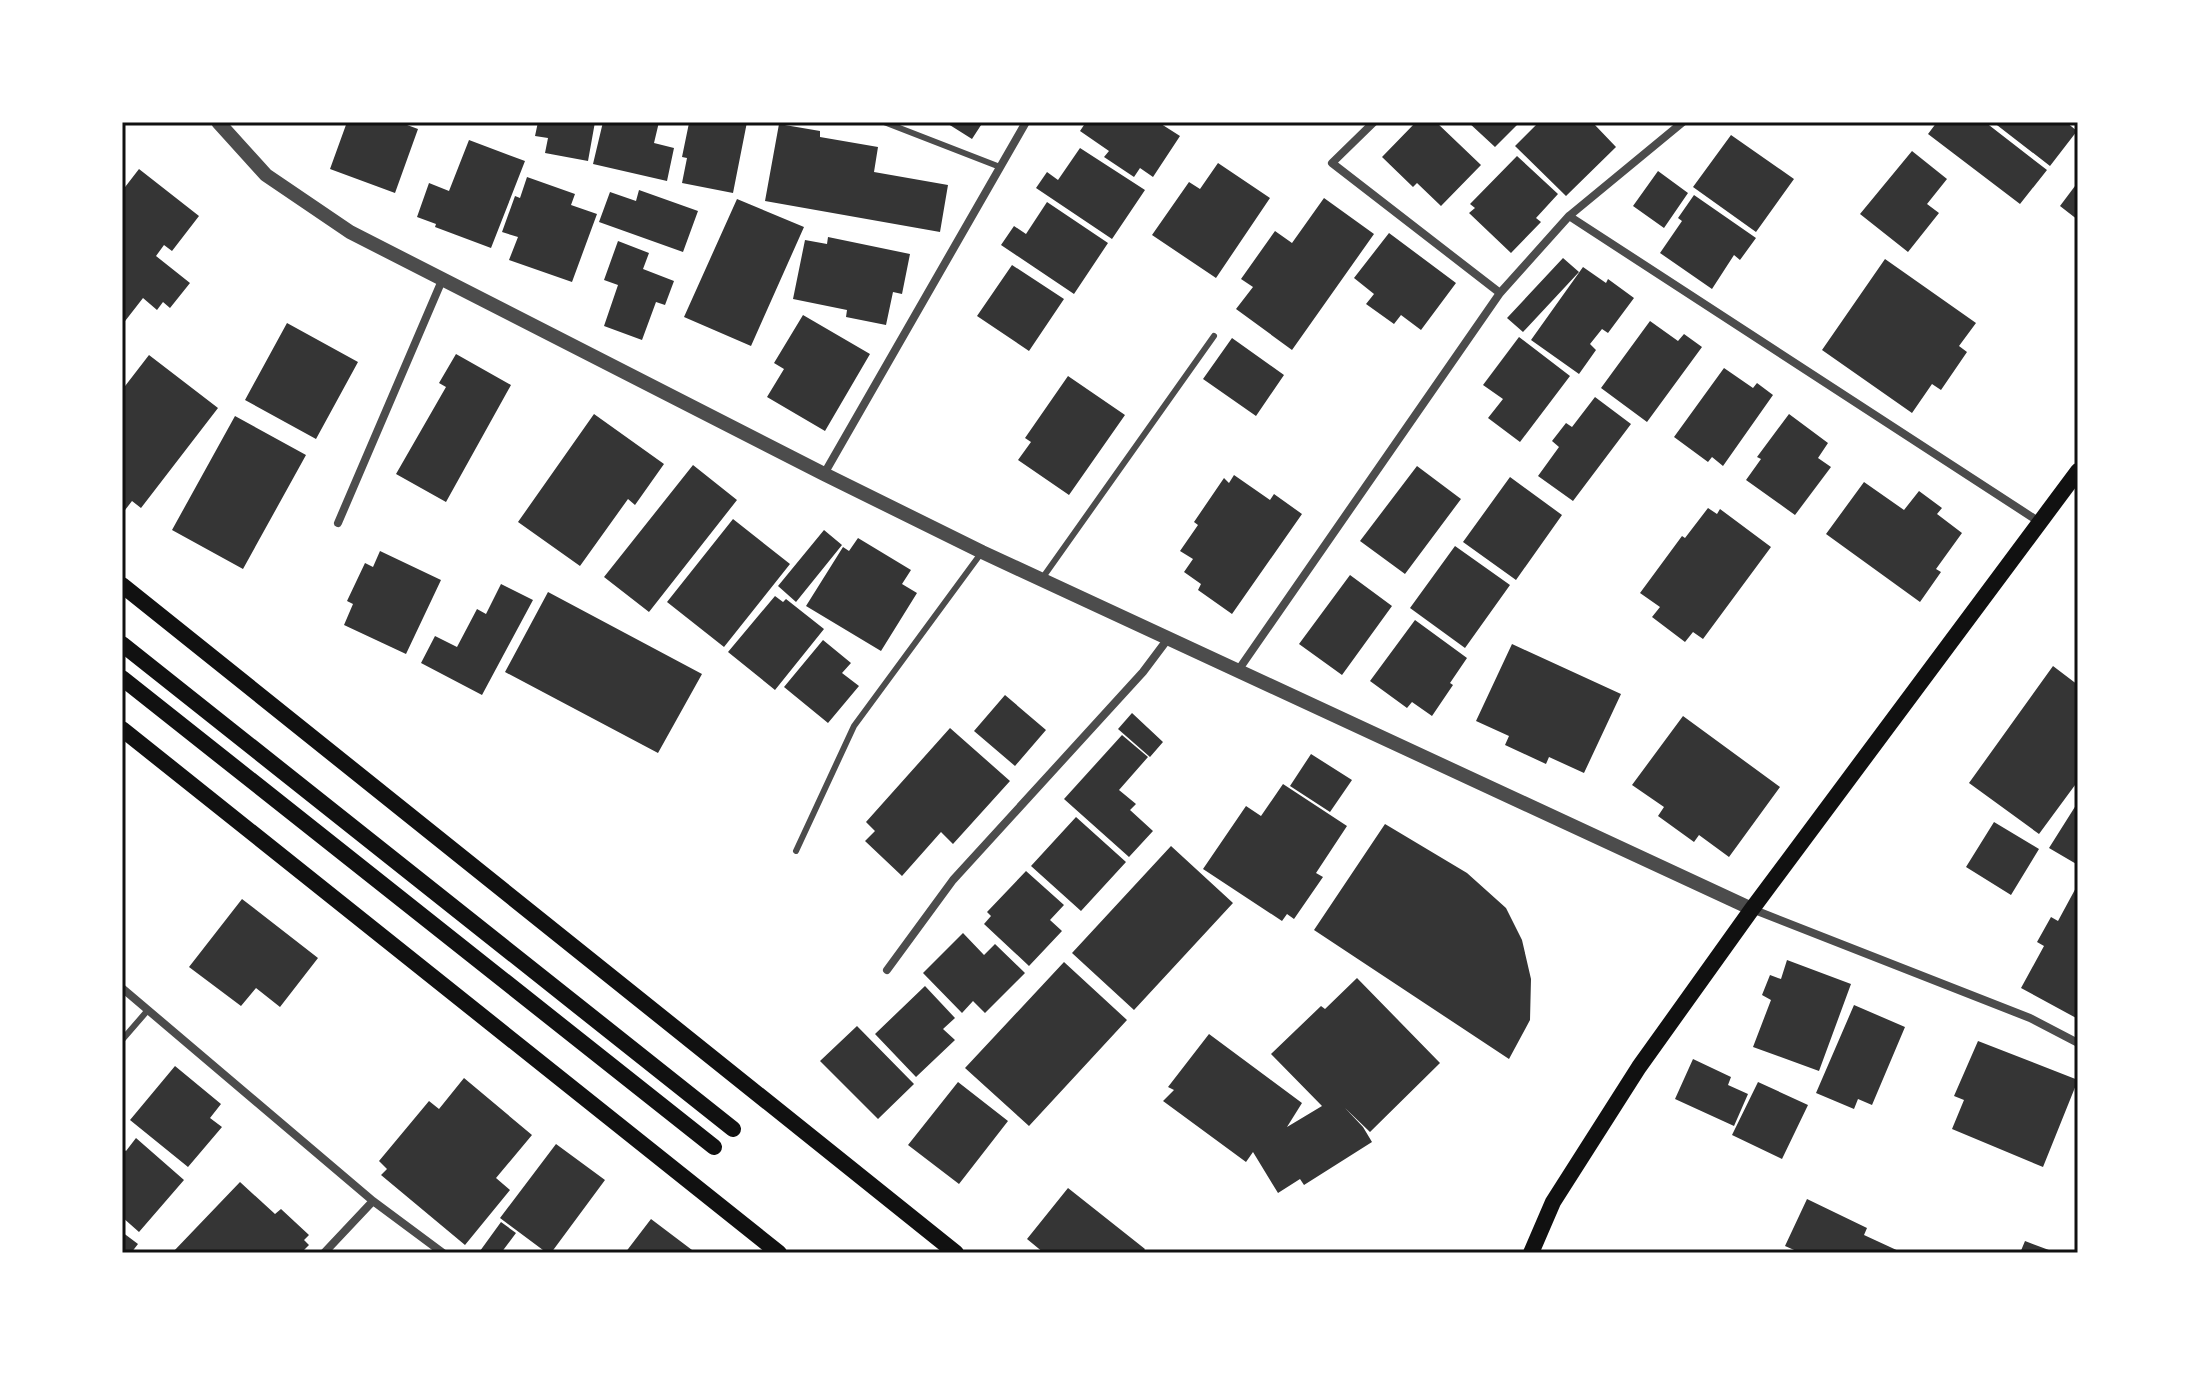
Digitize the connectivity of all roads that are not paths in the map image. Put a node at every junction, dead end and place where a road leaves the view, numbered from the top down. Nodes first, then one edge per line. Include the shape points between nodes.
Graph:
1 (218, 122) edge
2 (884, 122) edge
3 (1026, 122) edge
4 (1374, 122) edge
5 (1683, 122) edge
6 (1000, 167) junction
7 (1569, 216) junction
8 (443, 278) junction
9 (1500, 293) junction
10 (1214, 336) dead end
11 (2078, 471) edge
12 (824, 474) junction
13 (338, 523) dead end
14 (2041, 523) junction
15 (982, 552) junction
16 (1041, 580) junction
17 (122, 585) edge
18 (1167, 640) junction
19 (122, 644) edge
20 (1237, 672) junction
21 (122, 678) edge
22 (122, 729) edge
23 (796, 851) dead end
24 (1752, 909) junction
25 (887, 970) dead end
26 (122, 988) edge
27 (148, 1010) junction
28 (122, 1040) edge
29 (2078, 1043) edge
30 (733, 1129) dead end
31 (714, 1147) dead end
32 (373, 1201) junction
33 (324, 1253) edge
34 (443, 1253) edge
35 (779, 1253) edge
36 (956, 1253) edge
37 (1531, 1253) edge

1 - 8 street via 266,175 350,232
2 - 6 lane
3 - 6 street
4 - 9 street via 1332,163
5 - 7 street
6 - 12 street
7 - 9 street
7 - 14 street
8 - 12 street
8 - 13 street
9 - 20 street
10 - 16 lane
11 - 14 main road
12 - 15 street
14 - 24 main road
15 - 16 street
15 - 23 lane via 854,726
16 - 18 street
17 - 36 main road
18 - 20 street
18 - 25 street via 953,880
19 - 30 main road
20 - 24 street
21 - 31 main road
22 - 35 main road
24 - 29 street via 2030,1018
24 - 37 main road via 1639,1067 1553,1202
26 - 27 street
27 - 28 lane
27 - 32 street
32 - 33 street
32 - 34 street

